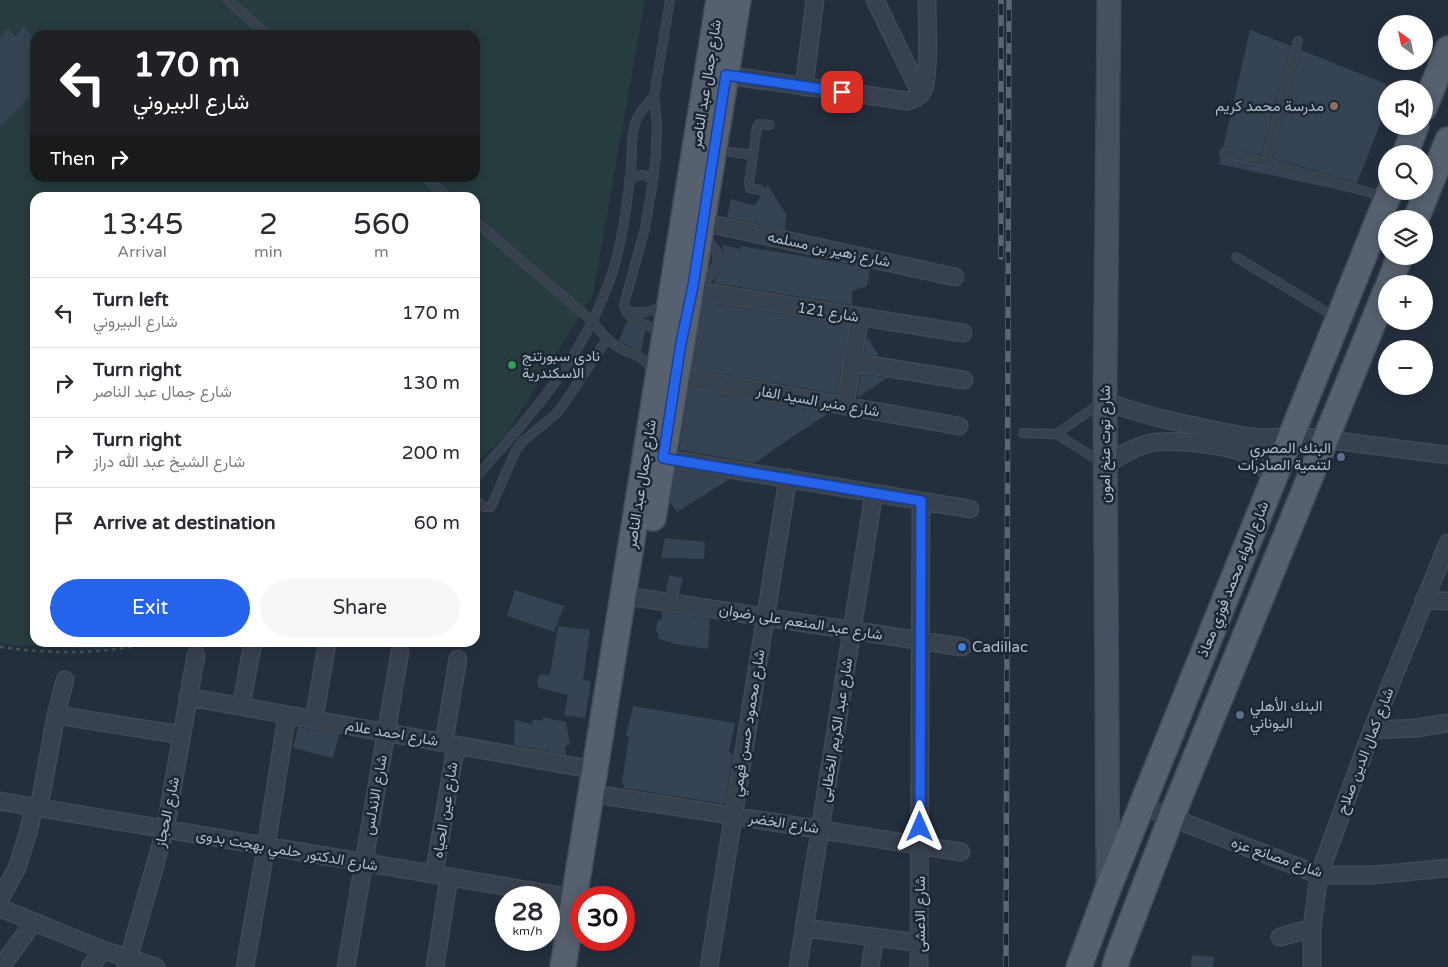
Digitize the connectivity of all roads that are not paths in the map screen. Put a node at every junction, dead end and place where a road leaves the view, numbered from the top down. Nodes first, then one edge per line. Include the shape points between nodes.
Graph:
1 (228, 0) edge
2 (670, 0) edge
3 (719, 0) edge
4 (738, 0) edge
5 (815, 0) edge
6 (875, 0) edge
7 (927, 0) edge
8 (1109, 0) edge
9 (261, 30) edge
10 (1298, 40) dead end
11 (1448, 50) edge
12 (717, 74) junction
13 (804, 86) junction
14 (1433, 86) edge
15 (654, 96) junction
16 (918, 97) junction
17 (770, 125) dead end
18 (1448, 140) edge
19 (714, 150) junction
20 (1224, 152) dead end
21 (753, 155) junction
22 (1265, 162) junction
23 (630, 181) junction
24 (431, 182) edge
25 (653, 182) junction
26 (760, 190) dead end
27 (442, 192) edge
28 (1378, 192) edge
29 (1386, 200) edge
30 (1420, 210) edge
31 (480, 225) edge
32 (701, 231) junction
33 (1236, 258) dead end
34 (955, 276) dead end
35 (685, 291) junction
36 (624, 310) junction
37 (1378, 311) edge
38 (860, 317) junction
39 (1339, 320) junction
40 (593, 322) junction
41 (963, 333) dead end
42 (607, 339) junction
43 (673, 342) junction
44 (852, 362) junction
45 (667, 378) junction
46 (964, 380) dead end
47 (1105, 401) junction
48 (845, 406) junction
49 (960, 426) dead end
50 (1024, 433) dead end
51 (1056, 434) junction
52 (1292, 435) junction
53 (1325, 440) junction
54 (1448, 455) edge
55 (663, 458) junction
56 (1105, 464) junction
57 (480, 473) edge
58 (788, 478) junction
59 (1274, 480) junction
60 (874, 492) junction
61 (921, 501) junction
62 (480, 503) edge
63 (970, 509) dead end
64 (1448, 543) edge
65 (640, 598) junction
66 (1424, 600) junction
67 (1448, 601) edge
68 (766, 617) junction
69 (852, 630) junction
70 (921, 641) junction
71 (251, 647) edge
72 (326, 647) edge
73 (962, 647) dead end
74 (400, 652) dead end
75 (196, 655) dead end
76 (458, 659) dead end
77 (65, 680) dead end
78 (188, 697) junction
79 (241, 706) junction
80 (287, 714) junction
81 (56, 715) junction
82 (314, 719) junction
83 (1448, 723) edge
84 (1372, 730) junction
85 (386, 732) junction
86 (182, 735) junction
87 (450, 744) junction
88 (595, 770) junction
89 (608, 796) junction
90 (0, 801) edge
91 (1141, 806) junction
92 (36, 807) junction
93 (733, 816) junction
94 (1171, 818) junction
95 (820, 829) junction
96 (165, 830) junction
97 (920, 845) junction
98 (266, 846) junction
99 (960, 852) dead end
100 (364, 863) junction
101 (1448, 868) edge
102 (1319, 875) junction
103 (442, 876) junction
104 (584, 886) edge
105 (586, 886) edge
106 (1108, 889) junction
107 (570, 896) edge
108 (0, 899) edge
109 (0, 908) edge
110 (34, 922) junction
111 (804, 928) junction
112 (1312, 928) junction
113 (875, 937) junction
114 (1280, 938) dead end
115 (570, 943) edge
116 (920, 943) junction
117 (103, 950) junction
118 (582, 951) edge
119 (127, 963) edge
120 (1, 967) edge
121 (90, 967) edge
122 (156, 967) edge
123 (245, 967) edge
124 (346, 967) edge
125 (435, 967) edge
126 (563, 967) edge
127 (579, 967) edge
128 (709, 967) edge
129 (798, 967) edge
130 (870, 967) edge
131 (919, 967) edge
132 (1079, 967) edge
133 (1115, 967) edge
134 (1312, 967) edge

1 - 9 lane
2 - 15 lane
3 - 12 main road, شارع جمال عبد الناصر
4 - 12 main road, شارع جمال عبد الناصر
5 - 13 street
6 - 16 street
7 - 16 street via 926,81
8 - 47 street, شارع توت عنخ امون
10 - 22 lane
11 - 14 main road
12 - 13 street
12 - 19 main road, شارع جمال عبد الناصر
12 - 35 main road, شارع جمال عبد الناصر
13 - 16 street via 908,102
15 - 23 lane via 635,123
15 - 25 lane via 657,124
17 - 21 lane via 757,125
18 - 30 main road
19 - 21 lane
19 - 32 main road, شارع جمال عبد الناصر
20 - 22 lane
21 - 26 lane via 749,186
22 - 28 lane
23 - 25 lane via 642,175
23 - 40 lane via 624,226 613,270
24 - 27 lane
25 - 36 lane
29 - 39 main road, شارع اللواء محمد فوزي معاذ
31 - 40 lane
32 - 34 street, شارع زهير بن مسلمه
32 - 35 main road, شارع جمال عبد الناصر
33 - 39 lane
35 - 36 lane via 658,309 641,314
35 - 38 street, شارع 121
35 - 43 main road, شارع جمال عبد الناصر
36 - 43 lane
37 - 53 main road
38 - 41 street, شارع 121
38 - 44 street
39 - 52 main road, شارع اللواء محمد فوزي معاذ
40 - 42 lane
40 - 57 lane via 561,376
42 - 45 lane via 644,359
42 - 62 lane via 556,414 516,450 491,507
43 - 45 main road, شارع جمال عبد الناصر
44 - 46 street
44 - 48 street
45 - 48 street, شارع منير السيد الفار
45 - 55 main road, شارع جمال عبد الناصر
45 - 88 main road, شارع جمال عبد الناصر
47 - 51 lane
47 - 52 street via 1152,417 1256,438
47 - 56 street, شارع توت عنخ امون
48 - 49 street, شارع منير السيد الفار
50 - 51 lane
51 - 56 lane
52 - 53 street
52 - 59 main road, شارع اللواء محمد فوزي معاذ
53 - 54 street
53 - 94 main road
55 - 58 street
55 - 65 main road, شارع جمال عبد الناصر
56 - 59 street via 1133,449 1165,441 1245,453 1265,468
56 - 106 street, شارع توت عنخ امون
58 - 60 street
58 - 68 street, شارع محمود حسن فهمي
59 - 91 main road, شارع اللواء محمد فوزي معاذ
60 - 61 street
60 - 69 street, شارع عبد الكريم الخطابى
61 - 63 street
61 - 70 street, شارع الاعشى
64 - 66 street, شارع كمال الدين صلاح
65 - 68 street, شارع عبد المنعم على رضوان
65 - 89 main road, شارع جمال عبد الناصر
66 - 67 street
66 - 84 street, شارع كمال الدين صلاح
68 - 69 street, شارع عبد المنعم على رضوان
68 - 93 street, شارع محمود حسن فهمي
69 - 70 street, شارع عبد المنعم على رضوان
69 - 95 street, شارع عبد الكريم الخطابى
70 - 73 street, شارع عبد المنعم على رضوان
70 - 97 street, شارع الاعشى
71 - 79 street
72 - 82 street
74 - 85 street, شارع الاندلس
75 - 78 street, شارع الحجاز
76 - 87 street, شارع عين الحياه
77 - 81 street
78 - 79 street, شارع احمد علام
78 - 86 street, شارع الحجاز
79 - 80 street, شارع احمد علام
80 - 82 street, شارع احمد علام
80 - 98 street
81 - 86 street
81 - 92 street
82 - 85 street, شارع احمد علام
83 - 84 street
84 - 102 street, شارع كمال الدين صلاح
85 - 87 street, شارع احمد علام
85 - 100 street, شارع الاندلس
86 - 96 street, شارع الحجاز
87 - 88 street, شارع احمد علام
87 - 103 street, شارع عين الحياه
88 - 104 main road, شارع جمال عبد الناصر
89 - 93 street, شارع الخضر
89 - 105 main road, شارع جمال عبد الناصر
90 - 92 street, شارع الدكتور حلمي بهجت بدوى
91 - 94 street, شارع مصانع عزه
91 - 106 main road, شارع اللواء محمد فوزي معاذ
92 - 96 street, شارع الدكتور حلمي بهجت بدوى
92 - 108 street via 18,868
93 - 95 street, شارع الخضر
93 - 128 street, شارع محمود حسن فهمي
94 - 102 street, شارع مصانع عزه
94 - 133 main road
95 - 97 street, شارع الخضر
95 - 111 street, شارع عبد الكريم الخطابى
96 - 98 street, شارع الدكتور حلمي بهجت بدوى
96 - 119 street, شارع الحجاز
97 - 99 street, شارع الخضر
97 - 116 street, شارع الاعشى
98 - 100 street, شارع الدكتور حلمي بهجت بدوى
98 - 123 street
100 - 103 street, شارع الدكتور حلمي بهجت بدوى
100 - 124 street, شارع الاندلس
101 - 102 street, شارع مصانع عزه via 1374,875
102 - 112 street, شارع كمال الدين صلاح
103 - 107 street, شارع الدكتور حلمي بهجت بدوى
103 - 125 street, شارع عين الحياه
106 - 132 main road, شارع اللواء محمد فوزي معاذ
109 - 110 street
110 - 117 street
110 - 120 street
111 - 113 street
111 - 129 street, شارع عبد الكريم الخطابى
112 - 114 street
112 - 134 street, شارع كمال الدين صلاح
113 - 116 street
113 - 130 street
115 - 126 main road, شارع جمال عبد الناصر
116 - 131 street, شارع الاعشى
117 - 119 street
117 - 121 street
118 - 127 main road
119 - 122 street

